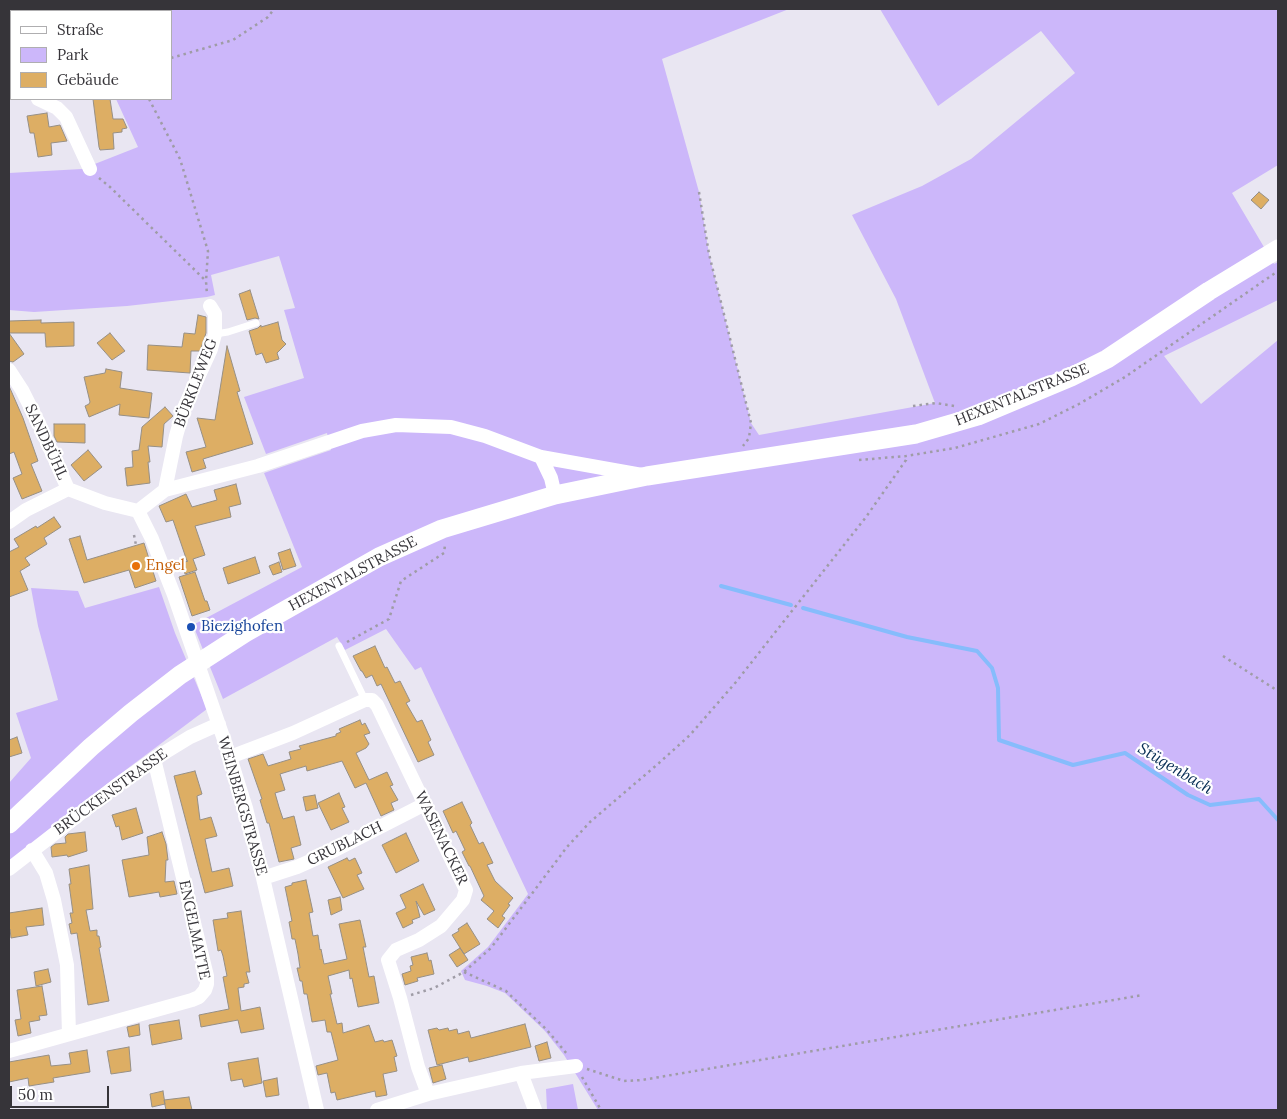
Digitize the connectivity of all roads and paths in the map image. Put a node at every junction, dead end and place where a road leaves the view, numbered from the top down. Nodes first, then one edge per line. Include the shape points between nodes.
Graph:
1 (274, 9) edge
2 (172, 58) edge
3 (40, 100) edge
4 (150, 100) edge
5 (90, 169) joint
6 (699, 192) dead end
7 (1278, 249) edge
8 (206, 281) junction
9 (210, 306) joint
10 (256, 323) dead end
11 (215, 334) junction
12 (9, 370) edge
13 (913, 406) dead end
14 (954, 406) dead end
15 (541, 456) junction
16 (906, 456) dead end
17 (741, 461) junction
18 (647, 476) junction
19 (68, 488) junction
20 (166, 490) junction
21 (555, 495) junction
22 (138, 512) junction
23 (9, 522) edge
24 (132, 527) dead end
25 (437, 544) dead end
26 (136, 545) dead end
27 (339, 646) joint
28 (1223, 656) dead end
29 (1278, 691) edge
30 (365, 700) junction
31 (219, 724) junction
32 (230, 757) junction
33 (154, 759) junction
34 (425, 804) junction
35 (9, 824) edge
36 (32, 850) junction
37 (9, 869) edge
38 (263, 878) junction
39 (464, 972) junction
40 (1143, 995) dead end
41 (400, 998) junction
42 (68, 1034) junction
43 (9, 1050) edge
44 (576, 1066) junction
45 (521, 1074) junction
46 (428, 1094) junction
47 (317, 1110) edge
48 (376, 1110) edge
49 (535, 1110) edge
50 (601, 1110) edge

1 - 2 path via 268,17 233,40
3 - 5 street via 57,108 66,117
4 - 8 path via 180,159 208,251
5 - 8 path
6 - 17 path via 709,254 751,423 750,438 739,451
7 - 17 main road, HEXENTALSTRASSE via 1107,360 978,416 916,434
8 - 9 path
9 - 11 street, BÜRKLEWEG via 215,314
10 - 11 lane
11 - 20 street, BÜRKLEWEG via 184,408
12 - 19 street, SANDBÜHL via 22,390
13 - 14 path via 936,403
15 - 18 street, HEXENTALSTRASSE
15 - 20 street, HEXENTALSTRASSE via 451,426 396,425 362,431 258,466
15 - 21 street
16 - 39 path via 866,517 736,682 690,735 590,822 567,847 491,948
17 - 18 main road, HEXENTALSTRASSE
18 - 21 main road, HEXENTALSTRASSE
19 - 22 street
19 - 23 street
20 - 22 street, HEXENTALSTRASSE
21 - 35 main road, HEXENTALSTRASSE via 442,529 386,554 245,633 180,675 131,713
22 - 31 street, WEINBERGSTRASSE via 152,539
24 - 26 path
25 - 27 path via 446,541 444,553 401,581 390,619
27 - 30 lane
28 - 29 path
30 - 32 street
30 - 34 street, WASENACKER via 372,700 377,705
31 - 32 street, WEINBERGSTRASSE
31 - 33 street, BRÜCKENSTRASSE
32 - 38 street, WEINBERGSTRASSE
33 - 36 street, BRÜCKENSTRASSE
33 - 42 street, ENGELMATTE via 207,984 203,994 192,1000
34 - 38 street, GRUBLACH via 335,850
34 - 41 street, WASENACKER via 466,890 463,900 441,926 390,955 388,960
36 - 37 street, BRÜCKENSTRASSE
36 - 42 street via 46,873 67,965
38 - 47 street, WEINBERGSTRASSE
39 - 41 path via 434,988
39 - 44 path via 506,991 521,1003
40 - 44 path via 642,1080 624,1081
41 - 46 street, WASENACKER
42 - 43 street, ENGELMATTE
44 - 45 street
44 - 50 path
45 - 46 street
45 - 49 street
46 - 48 street

